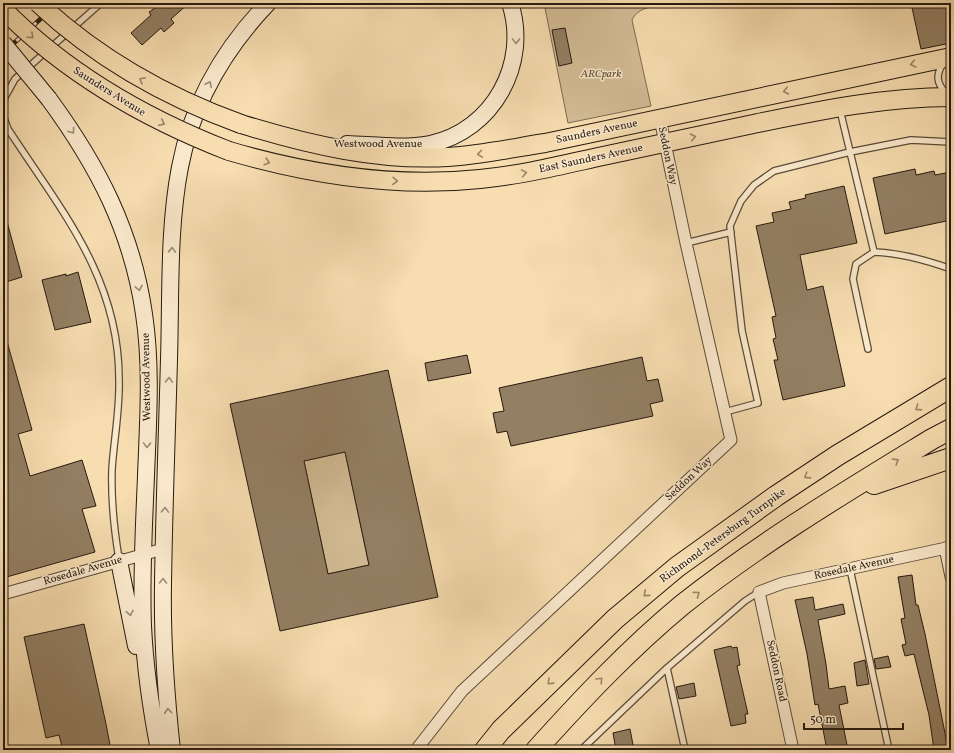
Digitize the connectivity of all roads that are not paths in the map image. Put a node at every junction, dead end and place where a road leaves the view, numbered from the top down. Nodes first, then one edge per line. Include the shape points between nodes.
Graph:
1 (38, 3) edge
2 (101, 3) edge
3 (268, 3) edge
4 (510, 3) edge
5 (3, 9) edge
6 (3, 43) edge
7 (948, 57) edge
8 (950, 97) edge
9 (839, 106) junction
10 (660, 119) junction
11 (951, 142) edge
12 (312, 143) junction
13 (665, 143) junction
14 (229, 151) joint
15 (850, 152) junction
16 (731, 232) junction
17 (686, 243) junction
18 (874, 252) junction
19 (951, 269) edge
20 (868, 349) dead end
21 (951, 387) edge
22 (725, 412) junction
23 (951, 429) edge
24 (951, 458) edge
25 (840, 496) junction
26 (948, 548) edge
27 (163, 549) junction
28 (143, 554) junction
29 (119, 561) junction
30 (850, 569) junction
31 (951, 577) edge
32 (759, 592) junction
33 (3, 594) edge
34 (667, 668) junction
35 (151, 702) junction
36 (159, 750) edge
37 (172, 750) edge
38 (416, 750) edge
39 (485, 750) edge
40 (536, 750) edge
41 (581, 750) edge
42 (685, 750) edge
43 (793, 750) edge
44 (889, 750) edge

12 -> 1 main road, Saunders Avenue, bridge via 209,113 133,75 87,44
2 - 29 lane via 15,79 5,97 3,111 8,129 84,246 112,319 120,378 112,484
27 -> 3 main road, Westwood Avenue via 173,224 180,167 192,122 212,76 234,44
4 -> 12 main road, Westwood Avenue via 516,30 516,52 511,72 504,87 486,112 462,132 441,141 418,145
5 -> 14 main road, Saunders Avenue, bridge via 52,54 111,95 175,129
6 -> 28 main road, Westwood Avenue, bridge via 49,100 86,152 112,202 139,285 149,375
7 - 8 lane via 937,79
7 -> 10 main road, Saunders Avenue
8 - 9 main road, East Saunders Avenue via 898,99
13 -> 9 main road, East Saunders Avenue
9 - 15 lane
10 -> 12 main road, Saunders Avenue via 545,143 448,157 382,155
10 - 13 street, Seddon Way
11 - 15 lane via 911,140
14 -> 13 main road, East Saunders Avenue via 274,164 334,176 431,182 503,176
13 - 17 street, Seddon Way
15 - 16 lane via 774,171 754,186 741,201 730,226
15 - 18 lane
16 - 17 lane
16 - 22 lane via 742,331 758,403
17 - 22 street, Seddon Way
18 - 19 lane via 917,258
18 - 20 lane via 856,264 853,279
21 -> 39 highway, Richmond-Petersburg Turnpike via 838,455 677,567 615,619 501,730
22 - 38 street, Seddon Way via 731,440 462,691
25 -> 23 highway via 932,438
24 - 25 highway
40 -> 25 highway via 611,669 682,606 760,548
26 - 30 street, Rosedale Avenue
26 - 31 street
27 - 28 street, Rosedale Avenue
37 -> 27 main road, Westwood Avenue via 162,624
28 - 29 street, Rosedale Avenue
28 - 35 main road, Westwood Avenue via 143,624
29 - 33 street, Rosedale Avenue
29 -> 35 main road via 139,663
30 - 32 street, Rosedale Avenue via 783,583
30 - 44 lane
32 - 34 lane
32 - 43 street, Seddon Road
34 - 41 lane
34 - 42 lane
35 - 36 main road, Westwood Avenue

